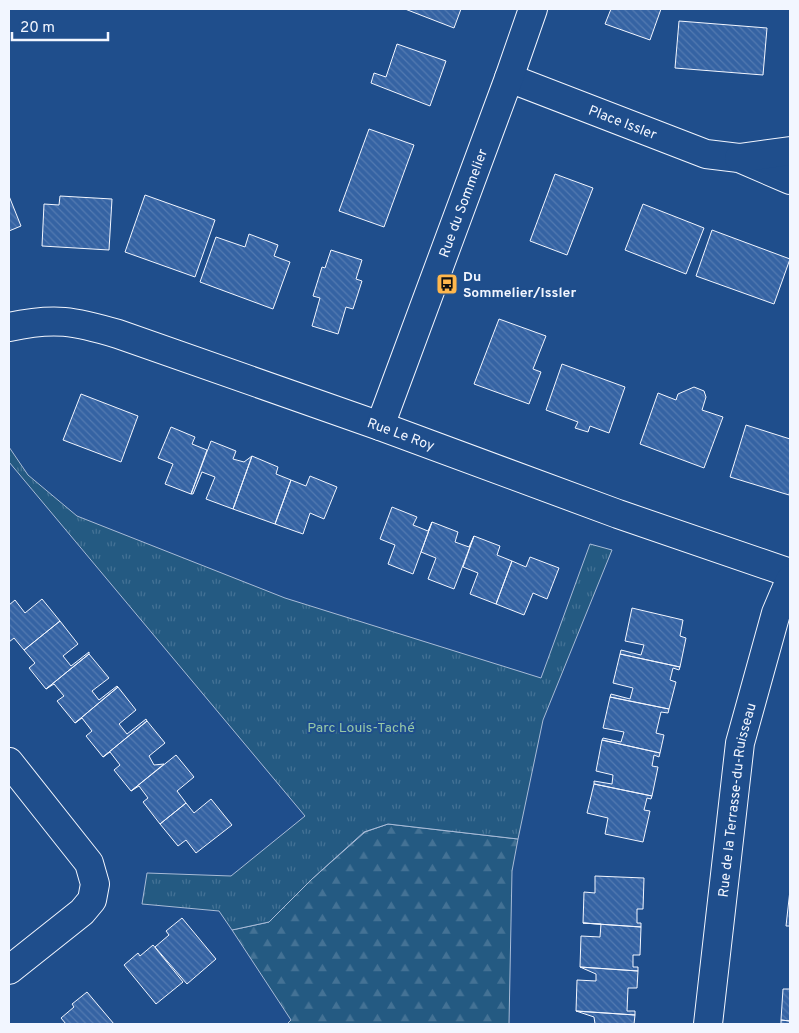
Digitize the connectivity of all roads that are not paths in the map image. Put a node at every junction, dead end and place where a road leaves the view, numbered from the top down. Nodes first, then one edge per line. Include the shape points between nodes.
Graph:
1 (532, 9) edge
2 (509, 78) junction
3 (790, 151) edge
4 (739, 158) junction
5 (790, 180) edge
6 (9, 327) edge
7 (380, 426) junction
8 (790, 573) edge
9 (790, 580) edge
10 (9, 762) edge
11 (9, 970) edge
12 (708, 1024) edge

1 - 2 street, Rue du Sommelier
2 - 4 street, Place Issler via 706,154
2 - 7 street, Rue du Sommelier
3 - 4 street, Place Issler
4 - 5 street, Place Issler
6 - 7 street, Rue Le Roy via 56,320 84,324
7 - 8 street, Rue Le Roy via 618,514
9 - 12 street, Rue de la Terrasse-du-Ruisseau via 776,613 740,743
10 - 11 street via 89,863 96,884 92,900 82,912

